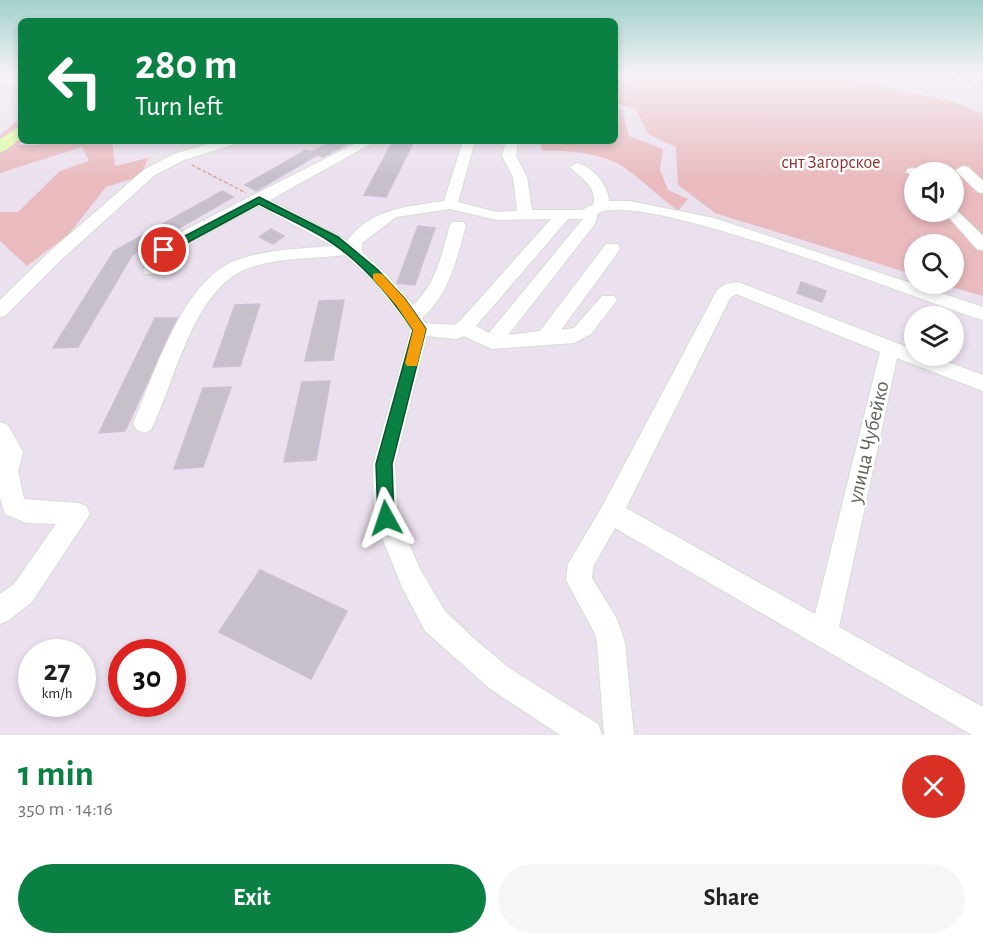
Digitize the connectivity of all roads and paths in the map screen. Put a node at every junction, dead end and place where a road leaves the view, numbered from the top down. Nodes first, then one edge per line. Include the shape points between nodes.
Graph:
1 (221, 144) edge
2 (364, 144) edge
3 (468, 144) edge
4 (511, 144) edge
5 (179, 158) junction
6 (577, 167) dead end
7 (964, 171) edge
8 (983, 189) edge
9 (259, 200) junction
10 (450, 205) junction
11 (596, 209) junction
12 (525, 215) junction
13 (563, 215) junction
14 (961, 222) edge
15 (458, 225) dead end
16 (983, 245) edge
17 (612, 248) dead end
18 (350, 253) junction
19 (151, 270) dead end
20 (608, 300) dead end
21 (0, 311) edge
22 (983, 314) edge
23 (416, 323) junction
24 (465, 327) junction
25 (546, 337) junction
26 (492, 342) junction
27 (890, 348) junction
28 (983, 382) edge
29 (144, 424) dead end
30 (0, 431) edge
31 (611, 513) junction
32 (0, 611) edge
33 (824, 634) junction
34 (983, 724) edge
35 (587, 735) edge
36 (619, 735) edge

1 - 5 street
2 - 9 street
3 - 10 street
4 - 12 street via 509,156 520,171
5 - 9 path
5 - 21 street via 150,172 127,190
6 - 11 street via 593,177 603,199
7 - 8 street
9 - 18 street via 334,240
9 - 19 street via 173,243
10 - 12 street via 497,216
10 - 18 street via 392,213 359,236
11 - 13 street
11 - 22 street via 629,206 709,221
11 - 26 street
12 - 13 street
13 - 24 street
14 - 16 street
15 - 23 street via 444,272
17 - 25 street
18 - 23 street via 373,271
18 - 29 street via 242,264 221,274 192,313
20 - 25 street via 582,333
23 - 24 street via 456,332
23 - 35 street via 384,464 386,518 411,578 435,621 499,678
24 - 26 street
25 - 26 street via 514,343
27 - 28 street
27 - 31 street via 738,288 726,290
27 - 33 street, улица Чубейко
30 - 32 street via 12,452 7,471 13,507 26,512 78,514 23,593
31 - 33 street
31 - 36 street via 581,564 579,580 607,629 614,663
33 - 34 street

